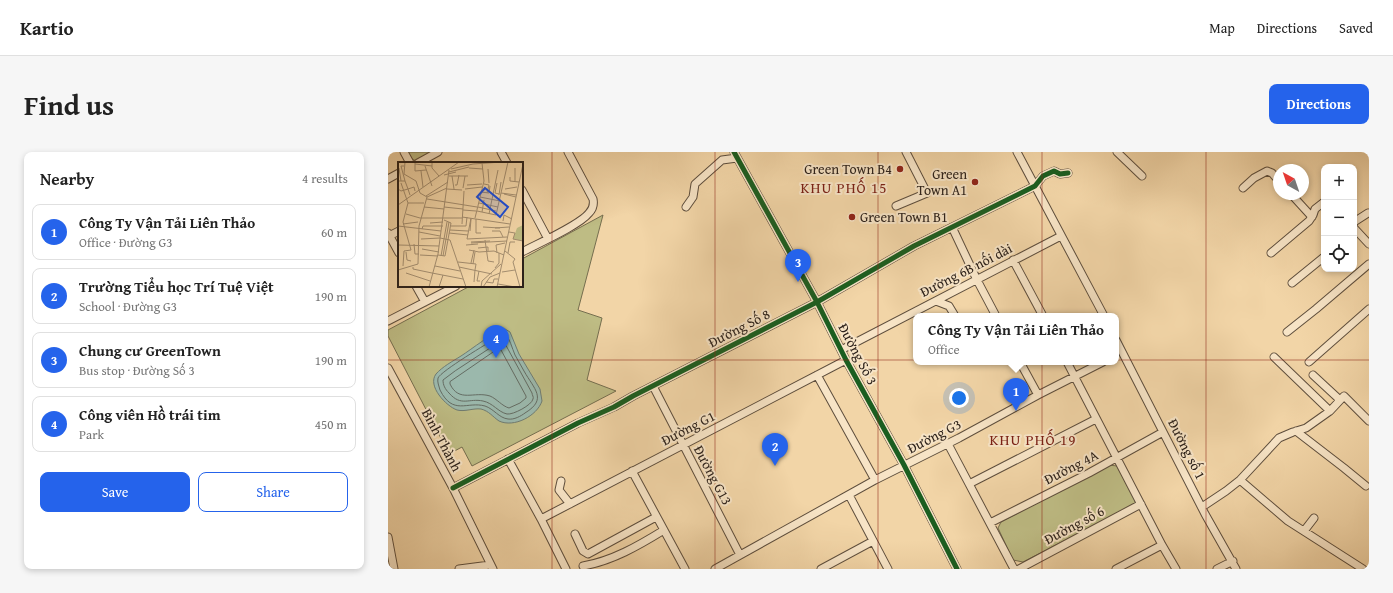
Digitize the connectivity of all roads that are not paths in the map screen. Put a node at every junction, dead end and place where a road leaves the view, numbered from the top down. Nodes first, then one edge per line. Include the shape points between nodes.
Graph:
1 (404, 152) edge
2 (438, 152) edge
3 (501, 152) edge
4 (568, 152) edge
5 (906, 152) edge
6 (1017, 152) edge
7 (1117, 152) edge
8 (736, 155) edge
9 (409, 162) edge
10 (420, 162) edge
11 (506, 162) edge
12 (1068, 173) dead end
13 (1273, 173) edge
14 (398, 174) edge
15 (1142, 176) dead end
16 (388, 179) edge
17 (1035, 186) junction
18 (1243, 188) dead end
19 (523, 194) edge
20 (1296, 200) edge
21 (1321, 204) edge
22 (896, 206) dead end
23 (686, 207) dead end
24 (1368, 213) dead end
25 (1312, 217) junction
26 (1357, 224) edge
27 (952, 227) junction
28 (1357, 230) edge
29 (389, 235) edge
30 (1061, 236) junction
31 (548, 238) junction
32 (1369, 244) edge
33 (398, 251) edge
34 (523, 251) edge
35 (1271, 254) dead end
36 (1321, 259) edge
37 (1013, 260) junction
38 (1369, 264) edge
39 (977, 280) junction
40 (1292, 283) dead end
41 (417, 287) edge
42 (454, 287) edge
43 (936, 300) junction
44 (425, 302) junction
45 (817, 302) junction
46 (1369, 309) edge
47 (953, 313) edge
48 (994, 313) edge
49 (1041, 313) edge
50 (1102, 313) edge
51 (388, 322) edge
52 (1287, 332) dead end
53 (841, 350) junction
54 (1119, 354) edge
55 (1274, 357) dead end
56 (846, 360) junction
57 (1309, 362) dead end
58 (1022, 365) edge
59 (1069, 365) edge
60 (1097, 365) edge
61 (388, 368) edge
62 (817, 375) junction
63 (1314, 375) dead end
64 (1075, 377) junction
65 (653, 386) junction
66 (1038, 395) junction
67 (1340, 400) junction
68 (1330, 411) junction
69 (1096, 419) junction
70 (1369, 420) edge
71 (1296, 431) junction
72 (1163, 432) junction
73 (948, 444) junction
74 (682, 445) junction
75 (1117, 457) junction
76 (508, 459) junction
77 (904, 465) junction
78 (632, 471) junction
79 (875, 480) junction
80 (1240, 480) junction
81 (561, 481) dead end
82 (969, 484) junction
83 (1366, 486) dead end
84 (453, 488) junction
85 (849, 495) junction
86 (570, 504) junction
87 (1141, 504) junction
88 (1202, 507) junction
89 (656, 518) junction
90 (1314, 518) dead end
91 (541, 519) junction
92 (990, 523) junction
93 (664, 530) junction
94 (1304, 532) junction
95 (575, 534) dead end
96 (388, 537) edge
97 (873, 541) junction
98 (1162, 545) junction
99 (740, 555) junction
100 (1233, 561) junction
101 (583, 566) dead end
102 (492, 567) edge
103 (394, 569) edge
104 (459, 569) edge
105 (566, 569) edge
106 (685, 569) edge
107 (715, 569) edge
108 (821, 569) edge
109 (888, 569) edge
110 (957, 569) edge
111 (1014, 569) edge
112 (1019, 569) edge
113 (1116, 569) edge
114 (1176, 569) edge
115 (1217, 569) edge
116 (1236, 569) edge
117 (1363, 569) edge

1 - 9 street
2 - 10 street
3 - 11 street
4 - 31 street via 594,199 594,205 580,222
5 - 22 street via 927,193
6 - 17 street
7 - 15 street
8 - 23 street via 722,160 695,184 693,197
8 - 45 street, Đường Số 3
12 - 17 street, Đường Số 8 via 1060,174 1054,171 1043,176
13 - 18 street via 1267,171
14 - 16 street
17 - 27 street, Đường Số 8
17 - 30 street
19 - 31 street
20 - 25 street
21 - 25 street via 1315,209
24 - 26 street
25 - 35 street
27 - 39 street
27 - 45 street, Đường Số 8
28 - 32 street
29 - 33 street
30 - 37 street, Đường 6B nối dài
30 - 50 street
31 - 34 street
36 - 40 street
37 - 39 street, Đường 6B nối dài
37 - 49 street
38 - 52 street
39 - 43 street, Đường 6B nối dài
39 - 48 street
41 - 44 street
42 - 44 street
43 - 47 street via 949,306
43 - 53 street, Đường 6B nối dài
44 - 51 street
45 - 53 street, Đường Số 3
45 - 65 street, Đường Số 8
46 - 57 street
53 - 56 street, Đường Số 3
54 - 72 street, Đường số 1
55 - 68 street
56 - 62 street, Đường G1
56 - 77 street, Đường Số 3
58 - 66 street
59 - 64 street
60 - 64 street, Đường G3
61 - 84 street, Bình Thành
62 - 74 street, Đường G1
62 - 79 street
63 - 67 street
64 - 66 street, Đường G3
64 - 69 street
65 - 74 street, Đường G13
65 - 76 street, Đường Số 8
66 - 73 street, Đường G3
67 - 68 street
67 - 70 street via 1344,396
68 - 71 street via 1306,428
69 - 75 street
69 - 82 street
71 - 80 street via 1279,438
71 - 83 street
72 - 75 street, Đường 4A
72 - 88 street, Đường số 1
73 - 77 street, Đường G3
73 - 82 street
74 - 78 street, Đường G1
74 - 99 street, Đường G13
75 - 87 street
75 - 92 street, Đường 4A
76 - 84 street, Đường Số 8
76 - 91 street
77 - 79 street, Đường G3
77 - 110 street, Đường Số 3
78 - 86 street, Đường G1
78 - 89 street
79 - 85 street, Đường G3
80 - 88 street
80 - 94 street
81 - 86 street via 559,490
82 - 92 street
84 - 102 street, Bình Thành
85 - 97 street
85 - 99 street, Đường G3
86 - 91 street, Đường G1
87 - 98 street
87 - 112 street, Đường số 6
88 - 100 street, Đường số 1
89 - 93 street
89 - 95 street via 588,554 583,551
90 - 94 street
91 - 105 street
92 - 111 street
93 - 101 street via 612,558
93 - 106 street
94 - 117 street
96 - 103 street
97 - 108 street
97 - 109 street
98 - 113 street
98 - 114 street
99 - 107 street, Đường G3
100 - 115 street
100 - 116 street, Đường số 1
102 - 104 street

